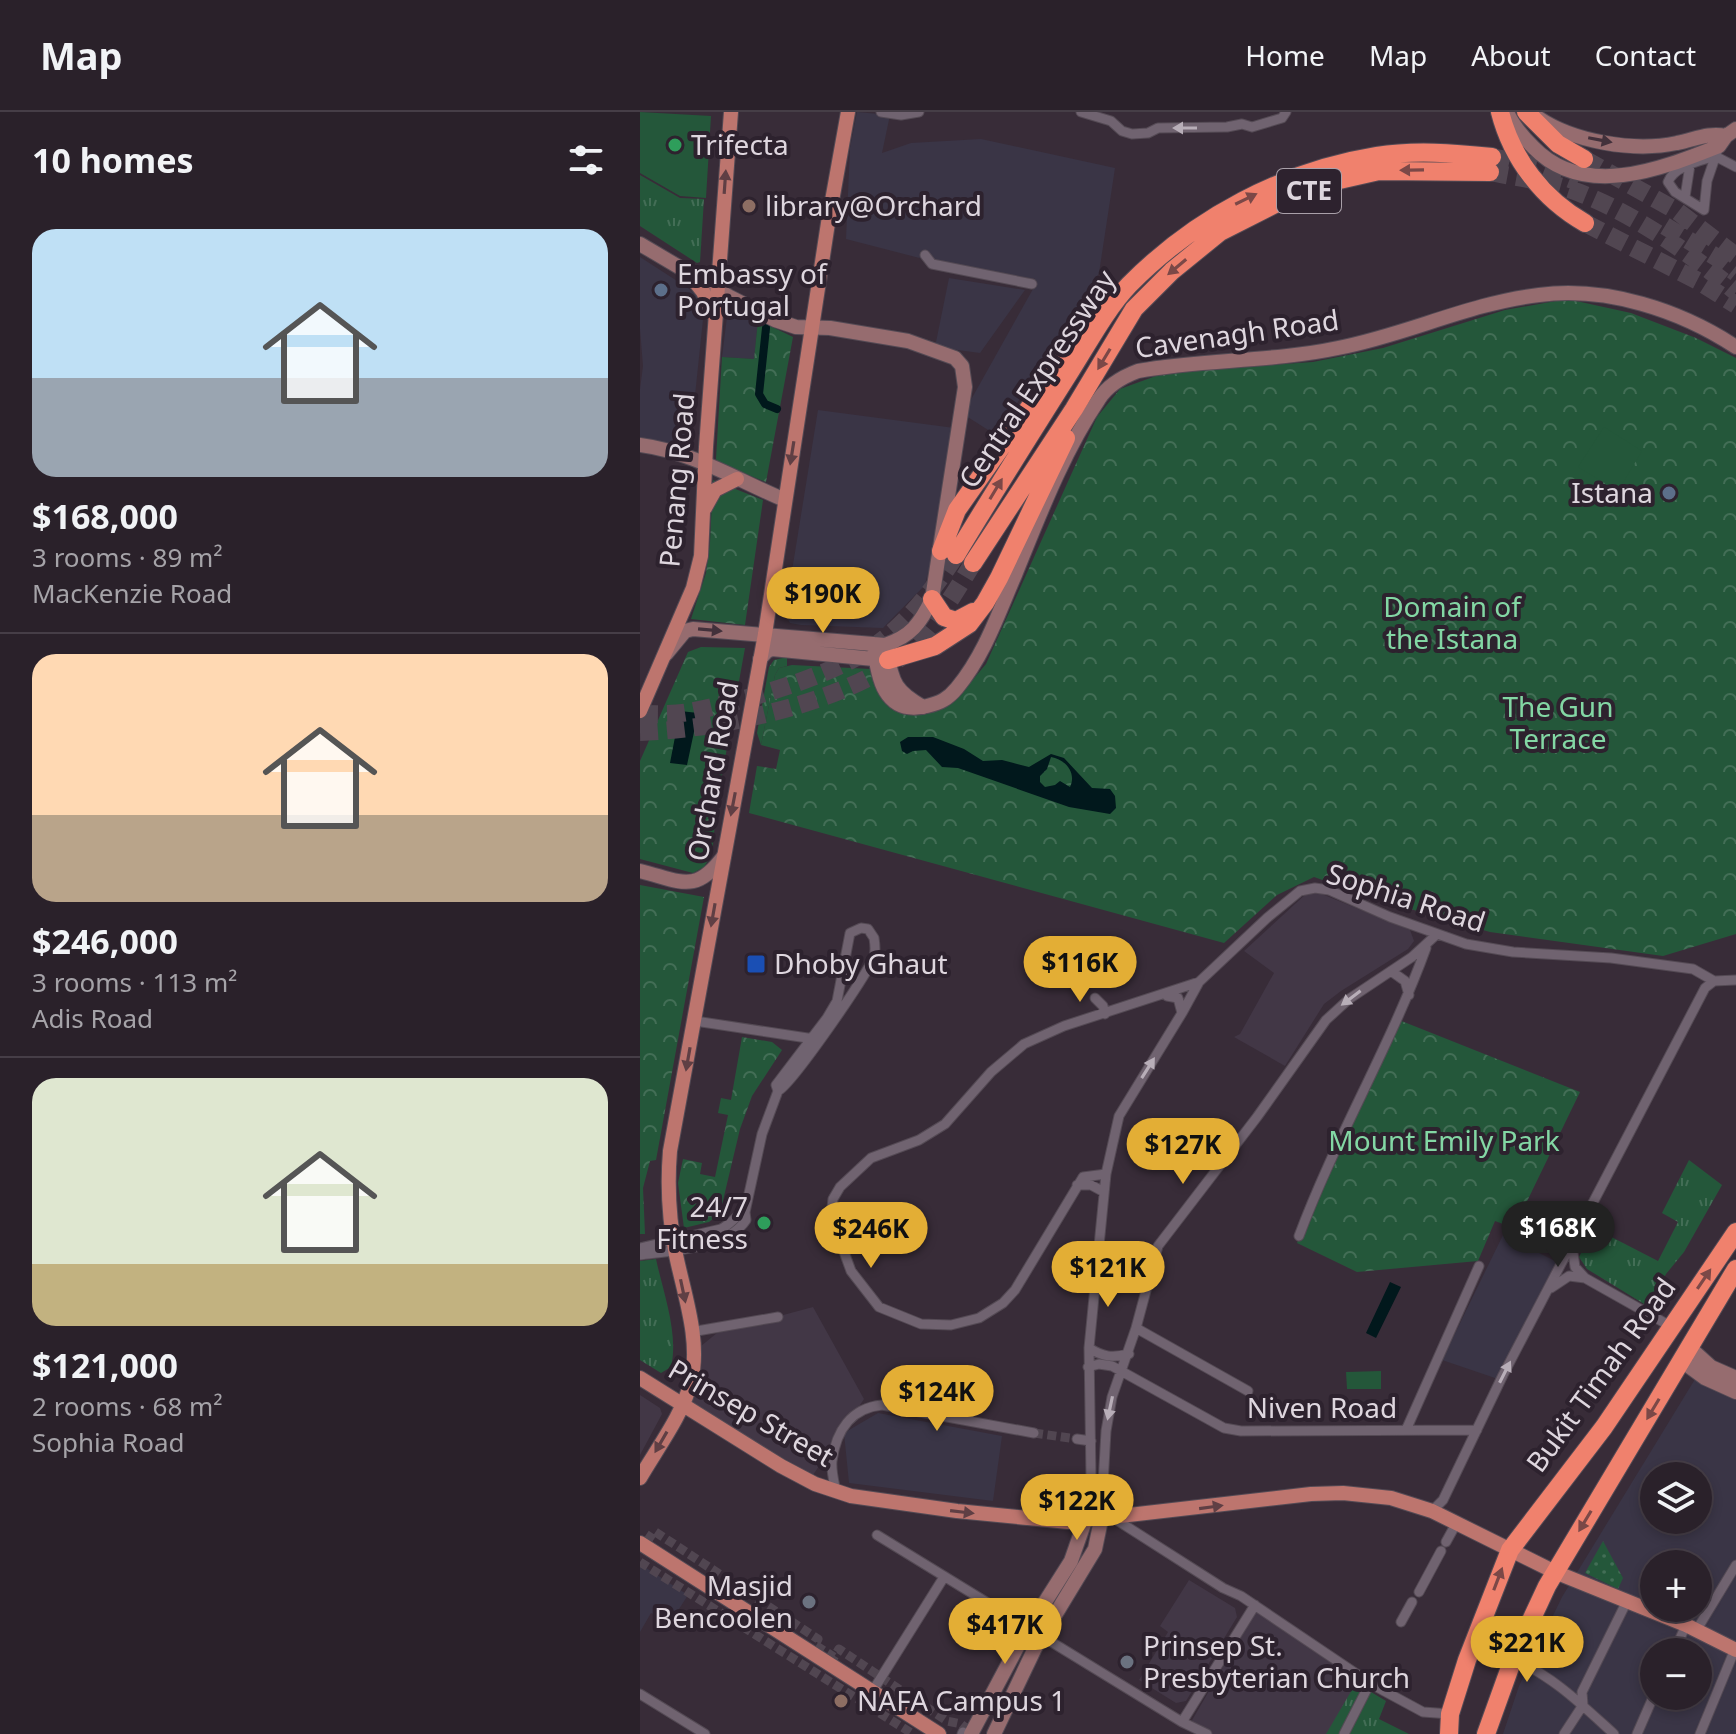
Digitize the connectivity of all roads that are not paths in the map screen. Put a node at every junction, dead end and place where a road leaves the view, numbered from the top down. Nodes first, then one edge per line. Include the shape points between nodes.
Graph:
1 (731, 112) edge
2 (848, 112) edge
3 (881, 112) edge
4 (919, 112) edge
5 (1286, 112) edge
6 (1500, 112) edge
7 (1507, 112) edge
8 (1528, 112) edge
9 (1086, 113) edge
10 (1722, 140) edge
11 (1584, 159) tunnel mouth
12 (1690, 165) junction
13 (1736, 167) edge
14 (1685, 197) junction
15 (1585, 223) tunnel mouth
16 (640, 235) edge
17 (640, 244) edge
18 (925, 255) dead end
19 (720, 266) junction
20 (685, 269) junction
21 (1032, 284) dead end
22 (718, 290) junction
23 (715, 317) junction
24 (813, 327) junction
25 (1736, 347) edge
26 (1074, 409) junction
27 (640, 447) edge
28 (705, 466) junction
29 (737, 479) junction
30 (785, 500) junction
31 (703, 512) junction
32 (957, 556) junction
33 (932, 599) junction
34 (985, 603) junction
35 (765, 634) junction
36 (881, 652) junction
37 (666, 654) junction
38 (845, 657) junction
39 (760, 659) junction
40 (878, 678) junction
41 (923, 707) junction
42 (640, 711) edge
43 (724, 856) junction
44 (640, 871) edge
45 (1436, 935) junction
46 (1427, 945) junction
47 (1391, 971) junction
48 (1736, 980) edge
49 (1714, 981) junction
50 (1199, 982) junction
51 (1409, 995) junction
52 (1162, 996) junction
53 (1095, 998) dead end
54 (1105, 1014) junction
55 (1180, 1016) junction
56 (695, 1021) junction
57 (784, 1035) junction
58 (811, 1039) junction
59 (823, 1039) junction
60 (793, 1061) junction
61 (778, 1091) junction
62 (1106, 1174) junction
63 (1077, 1185) junction
64 (1104, 1192) junction
65 (1736, 1232) edge
66 (1299, 1236) dead end
67 (1572, 1245) junction
68 (674, 1246) junction
69 (640, 1248) edge
70 (640, 1255) edge
71 (1479, 1266) dead end
72 (1734, 1275) edge
73 (1585, 1278) junction
74 (1548, 1290) junction
75 (778, 1317) dead end
76 (1672, 1327) junction
77 (1136, 1328) junction
78 (691, 1332) junction
79 (1089, 1348) junction
80 (1129, 1354) junction
81 (1686, 1355) junction
82 (1088, 1367) junction
83 (1121, 1373) junction
84 (640, 1378) edge
85 (1736, 1378) edge
86 (1248, 1391) dead end
87 (1736, 1392) edge
88 (682, 1405) junction
89 (1406, 1430) junction
90 (1477, 1430) junction
91 (1034, 1433) tunnel mouth
92 (1077, 1439) tunnel mouth
93 (1091, 1441) junction
94 (832, 1468) junction
95 (640, 1478) edge
96 (815, 1484) junction
97 (836, 1492) junction
98 (1432, 1511) junction
99 (1108, 1519) junction
100 (1085, 1521) junction
101 (1457, 1522) junction
102 (877, 1535) dead end
103 (640, 1543) edge
104 (1510, 1550) junction
105 (640, 1553) edge
106 (662, 1557) junction
107 (1736, 1565) edge
108 (1555, 1572) junction
109 (944, 1577) junction
110 (1419, 1592) dead end
111 (1412, 1602) dead end
112 (1625, 1604) junction
113 (1255, 1605) junction
114 (1401, 1622) dead end
115 (1028, 1628) junction
116 (1691, 1628) junction
117 (1042, 1637) junction
118 (1684, 1638) edge
119 (1736, 1649) edge
120 (1513, 1659) junction
121 (1370, 1683) junction
122 (872, 1692) junction
123 (640, 1694) edge
124 (1582, 1701) junction
125 (1647, 1710) edge
126 (1450, 1714) junction
127 (1182, 1722) junction
128 (1195, 1731) edge
129 (966, 1733) edge
130 (705, 1734) edge
131 (939, 1734) edge
132 (994, 1734) edge
133 (1207, 1734) edge
134 (1344, 1734) edge
135 (1449, 1734) edge
136 (1486, 1734) edge
137 (1564, 1734) edge
138 (1614, 1734) edge
139 (1637, 1734) edge
140 (1700, 1734) edge

19 -> 1 main road, Penang Road
2 - 24 main road, Orchard Road
3 - 4 street
5 -> 9 street via 1252,127 1158,128 1132,134
6 - 15 highway via 1534,181
7 - 10 street via 1542,157 1587,175 1639,174
8 -> 10 street via 1574,135 1632,145
8 - 11 highway via 1558,144
10 - 12 street
10 - 13 street
10 - 14 street via 1707,181 1704,210
12 - 14 street
12 - 14 street via 1671,174 1668,182
16 - 19 street via 708,275
17 - 20 street
18 - 21 street via 932,264
19 - 22 main road, Penang Road
20 - 22 street
20 - 23 main road
22 - 23 main road, Penang Road
22 - 24 street via 775,320
23 - 28 main road, Penang Road
24 -> 30 main road, Orchard Road
24 - 32 street via 908,341 955,358 962,366 965,387 941,531
25 - 41 street, Cavenagh Road via 1680,316 1626,301 1592,294 1539,295 1336,349 1125,376 1099,399 1070,451 976,660 948,698
26 - 32 highway, Central Expressway / CTE
32 -> 26 highway, Central Expressway / CTE via 1128,287 1211,217 1291,178 1379,155 1418,153 1491,164 1379,171 1335,181 1220,232 1134,309
26 - 34 highway via 1071,428
27 - 28 street via 673,450
28 - 29 street
28 - 31 main road, Penang Road
29 - 30 street
29 - 31 main road via 715,490
30 - 35 main road, Orchard Road
31 - 37 main road, Penang Road via 698,570
32 - 33 street
33 - 34 highway via 944,617 956,621
33 - 36 street via 912,632
34 - 36 highway via 969,624 935,646
35 - 36 street
37 -> 35 street via 693,629
35 - 39 main road, Orchard Road
36 - 38 street
36 - 40 street
36 - 41 street via 896,686
37 - 42 main road, Penang Road
38 - 39 street via 772,649
38 - 40 street
39 -> 43 main road, Orchard Road
40 - 41 street via 895,703
43 - 44 street via 710,874 695,882
43 -> 56 main road, Orchard Road
45 - 46 street
45 - 49 street, Sophia Road via 1501,950 1693,969
45 - 50 street, Sophia Road via 1315,888 1286,900
46 - 47 street
46 - 51 street
47 - 51 street via 1405,981
47 -> 77 street via 1326,1020 1166,1233
48 - 49 street
49 - 67 street via 1705,988
50 - 52 street
50 - 55 street, Sophia Road
51 - 66 street
52 - 54 street
52 - 55 street via 1178,998
53 - 54 street
54 - 63 street via 1043,1034 1017,1049 945,1124 871,1158 833,1199 833,1225 851,1271 870,1299 891,1314 946,1326 979,1318 1003,1303 1026,1276
62 -> 55 street, Sophia Road via 1119,1116
56 - 57 street
56 -> 68 main road, Orchard Road via 669,1163
57 - 58 street
57 - 60 street
58 - 59 street
58 - 59 street via 837,1001 849,937 854,929 868,929 874,938 873,960
58 - 60 street
59 - 61 street
60 - 61 street via 778,1080
61 - 68 street via 765,1122 754,1197 745,1212 721,1229
62 - 63 street via 1086,1175
62 - 64 street, Sophia Road
63 - 64 street
64 - 79 street, Sophia Road
76 -> 65 highway, Bukit Timah Road
67 - 73 street via 1575,1267
67 - 74 street
68 - 69 street
68 - 70 street
68 -> 78 main road, Orchard Road
71 - 89 street
72 - 81 highway, Bukit Timah Road
73 - 74 street via 1569,1276
73 - 76 street
90 -> 74 street
75 - 78 street
76 - 104 highway, Bukit Timah Road
77 - 80 street
77 - 86 street
78 - 88 main road, Orchard Road via 694,1359
79 - 80 street via 1110,1357
79 - 82 street, Sophia Road
80 - 83 street
81 - 85 street
81 - 87 street via 1705,1378
81 -> 108 highway, Bukit Timah Road
82 - 83 street, Niven Road via 1106,1364
82 - 93 street, Sophia Road
83 - 89 street, Niven Road via 1224,1428
83 -> 99 street via 1108,1417
84 - 88 main road, Prinsep Street
88 -> 95 main road, Orchard Road
88 - 96 main road, Prinsep Street
89 - 90 street, Niven Road
90 - 98 street via 1443,1500
91 - 94 street via 871,1406 849,1419
92 - 93 street
93 - 100 street, Sophia Road
94 - 96 street
94 - 97 street
96 - 97 main road, Prinsep Street
97 -> 100 main road, Prinsep Street via 1002,1517
99 -> 98 main road, Prinsep Street via 1343,1493 1391,1498
98 - 101 main road, Prinsep Street
99 - 100 main road, Prinsep Street
99 - 113 street
99 - 117 street
100 - 115 street via 1071,1561
101 - 104 main road, Prinsep Street
101 - 110 street
102 - 109 street
103 - 106 main road
104 - 108 main road, Prinsep Street
126 -> 104 highway, Bukit Timah Road
105 - 106 main road
106 - 122 main road
107 - 116 street
108 - 112 main road, Prinsep Street
108 - 120 highway, Bukit Timah Road
109 - 115 street
109 - 122 street
111 - 114 street
112 - 116 main road, Prinsep Street
112 - 124 street
113 - 121 street
113 - 127 street
115 - 117 street
115 - 129 street
116 - 118 street
116 - 119 main road, Prinsep Street
117 - 127 street
117 - 132 street
119 - 140 street
120 - 124 street
120 - 136 highway, Bukit Timah Road
121 - 126 street via 1430,1715
121 - 134 street
122 - 131 main road
123 - 130 street
124 - 137 street
124 - 138 street
125 - 139 street
126 - 135 highway, Bukit Timah Road
127 - 128 street
128 - 133 street

